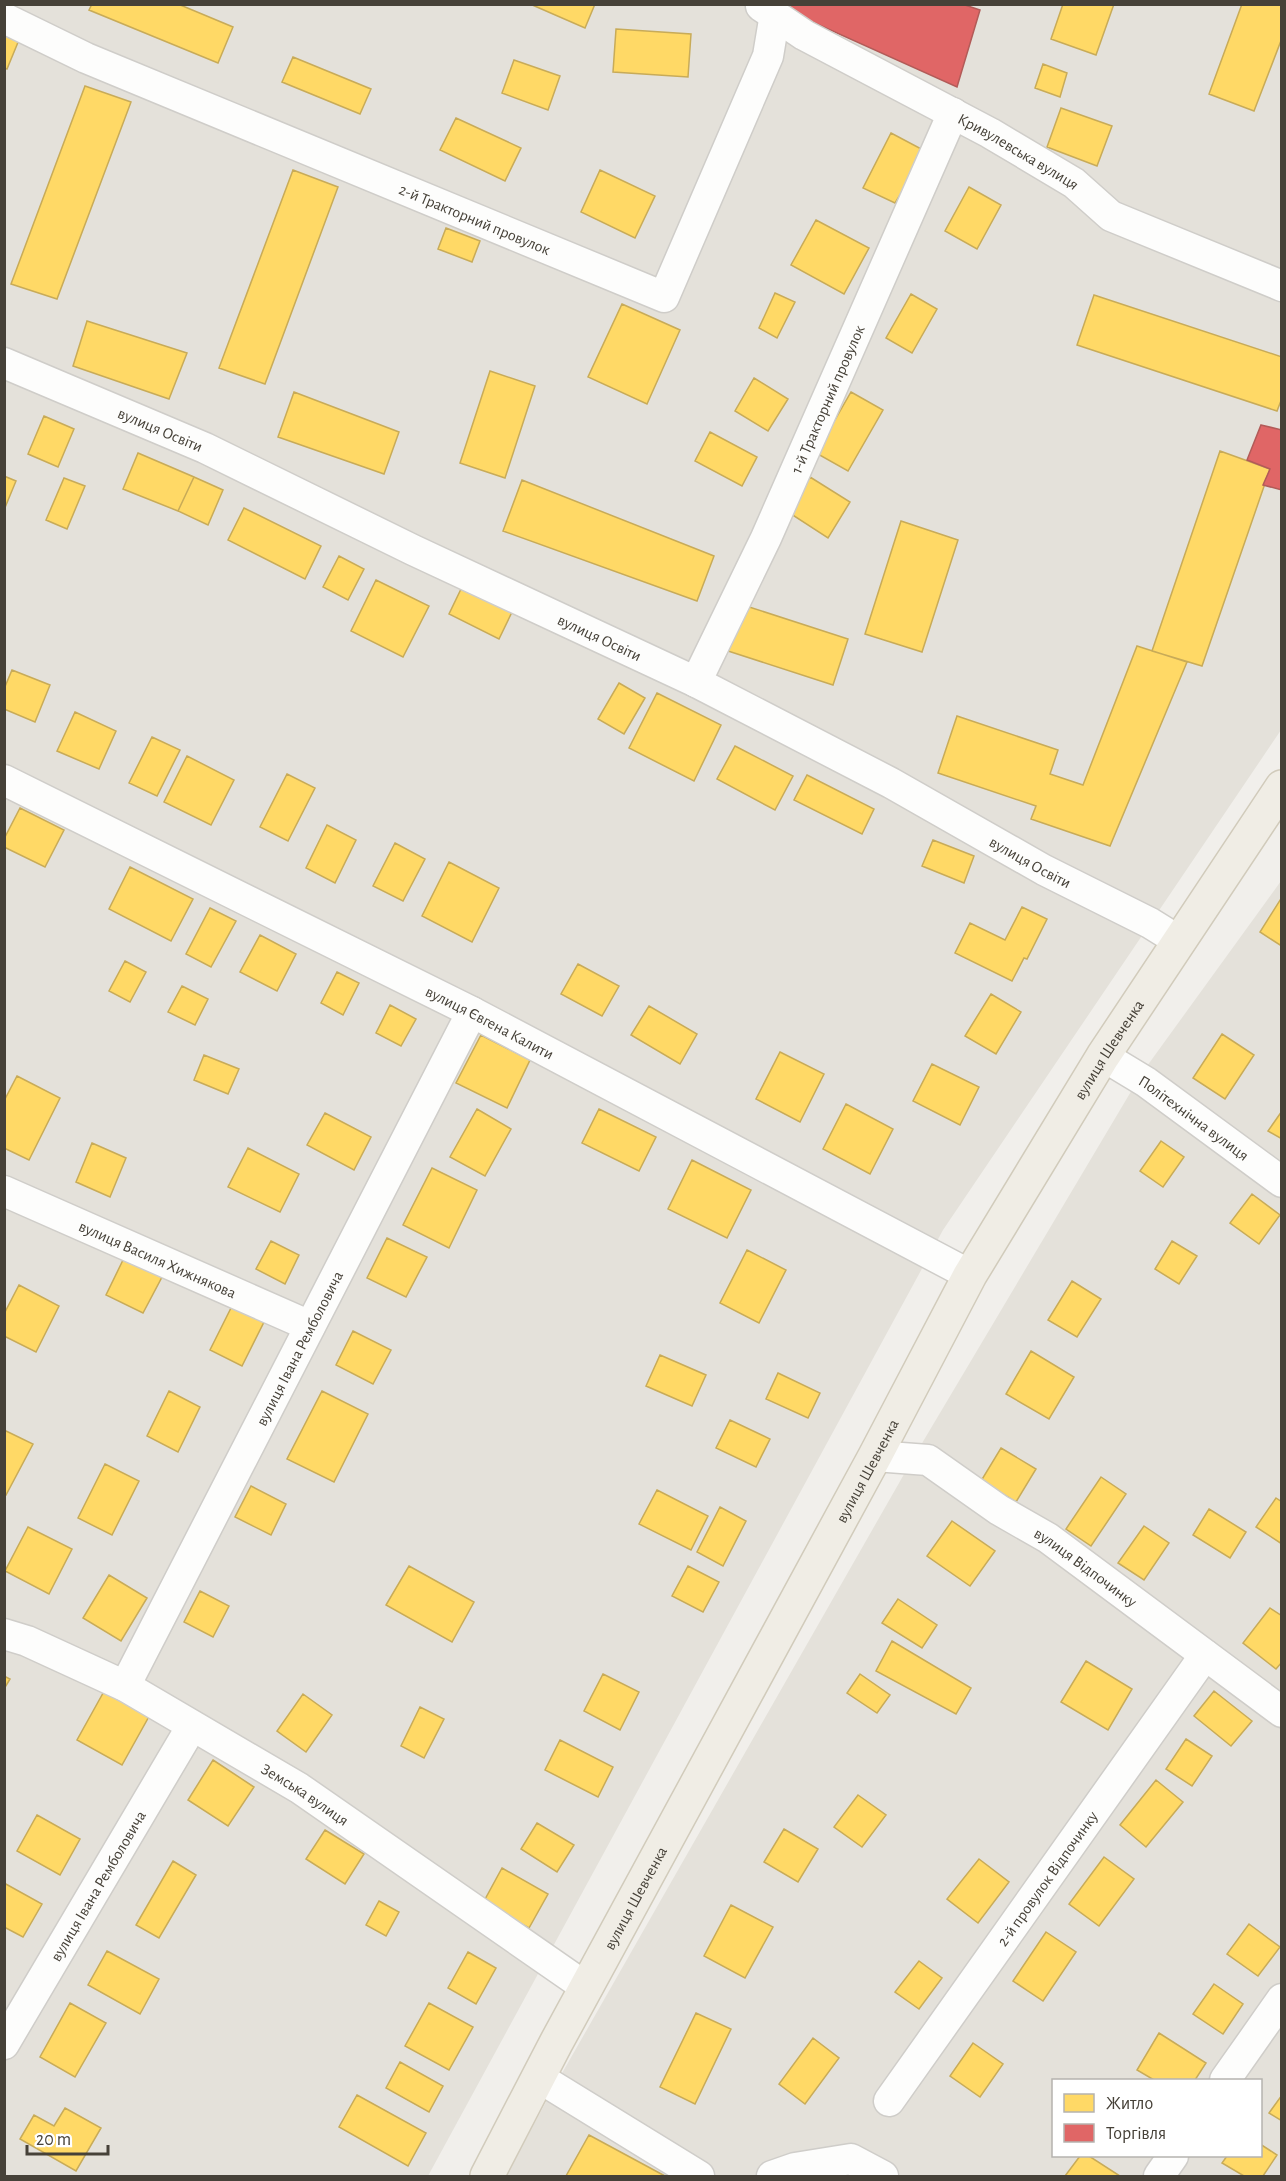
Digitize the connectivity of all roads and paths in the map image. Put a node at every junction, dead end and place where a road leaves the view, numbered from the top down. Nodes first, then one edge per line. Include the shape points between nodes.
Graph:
1 (766, 9) edge
2 (4, 18) edge
3 (953, 113) junction
4 (1281, 286) edge
5 (4, 363) edge
6 (696, 682) junction
7 (4, 780) edge
8 (1281, 787) edge
9 (1179, 941) junction
10 (472, 1012) junction
11 (1103, 1056) junction
12 (1281, 1182) edge
13 (4, 1191) edge
14 (970, 1275) junction
15 (310, 1326) junction
16 (875, 1456) junction
17 (4, 1634) edge
18 (1204, 1655) junction
19 (125, 1686) junction
20 (1281, 1712) edge
21 (192, 1726) junction
22 (587, 1988) junction
23 (1281, 1999) edge
24 (4, 2044) edge
25 (538, 2078) junction
26 (1226, 2079) edge
27 (889, 2101) dead end
28 (1172, 2157) edge
29 (487, 2176) edge
30 (699, 2176) edge
31 (772, 2176) edge
32 (883, 2176) edge
33 (1159, 2176) edge

1 - 2 street, 2-й Тракторний провулок via 768,56 664,297 86,58
1 - 3 street, Кривулевська вулиця via 804,35
3 - 4 street, Кривулевська вулиця via 1074,183 1110,216
3 - 6 street, 1-й Тракторний провулок via 766,538
5 - 6 street, вулиця Освіти via 206,448
6 - 9 street, вулиця Освіти via 891,783
7 - 10 street, вулиця Євгена Калити
8 - 9 main road, вулиця Шевченка
9 - 11 main road, вулиця Шевченка
10 - 14 street, вулиця Євгена Калити
10 - 15 street, вулиця Івана Ремболовича
11 - 12 street, Політехнічна вулиця via 1146,1082
11 - 14 main road, вулиця Шевченка
13 - 15 street, вулиця Василя Хижнякова
14 - 16 main road, вулиця Шевченка
15 - 19 street, вулиця Івана Ремболовича
16 - 18 street, вулиця Відпочинку via 928,1460 1048,1538
16 - 22 main road, вулиця Шевченка
17 - 19 street, Земська вулиця
18 - 20 street, вулиця Відпочинку
18 - 27 street, 2-й провулок Відпочинку
19 - 21 street, Земська вулиця
21 - 22 street, Земська вулиця via 299,1788
21 - 24 street, вулиця Івана Ремболовича
22 - 25 main road, вулиця Шевченка
23 - 26 street
25 - 29 main road, вулиця Шевченка
25 - 30 street
28 - 33 street
31 - 32 street via 795,2168 852,2159

